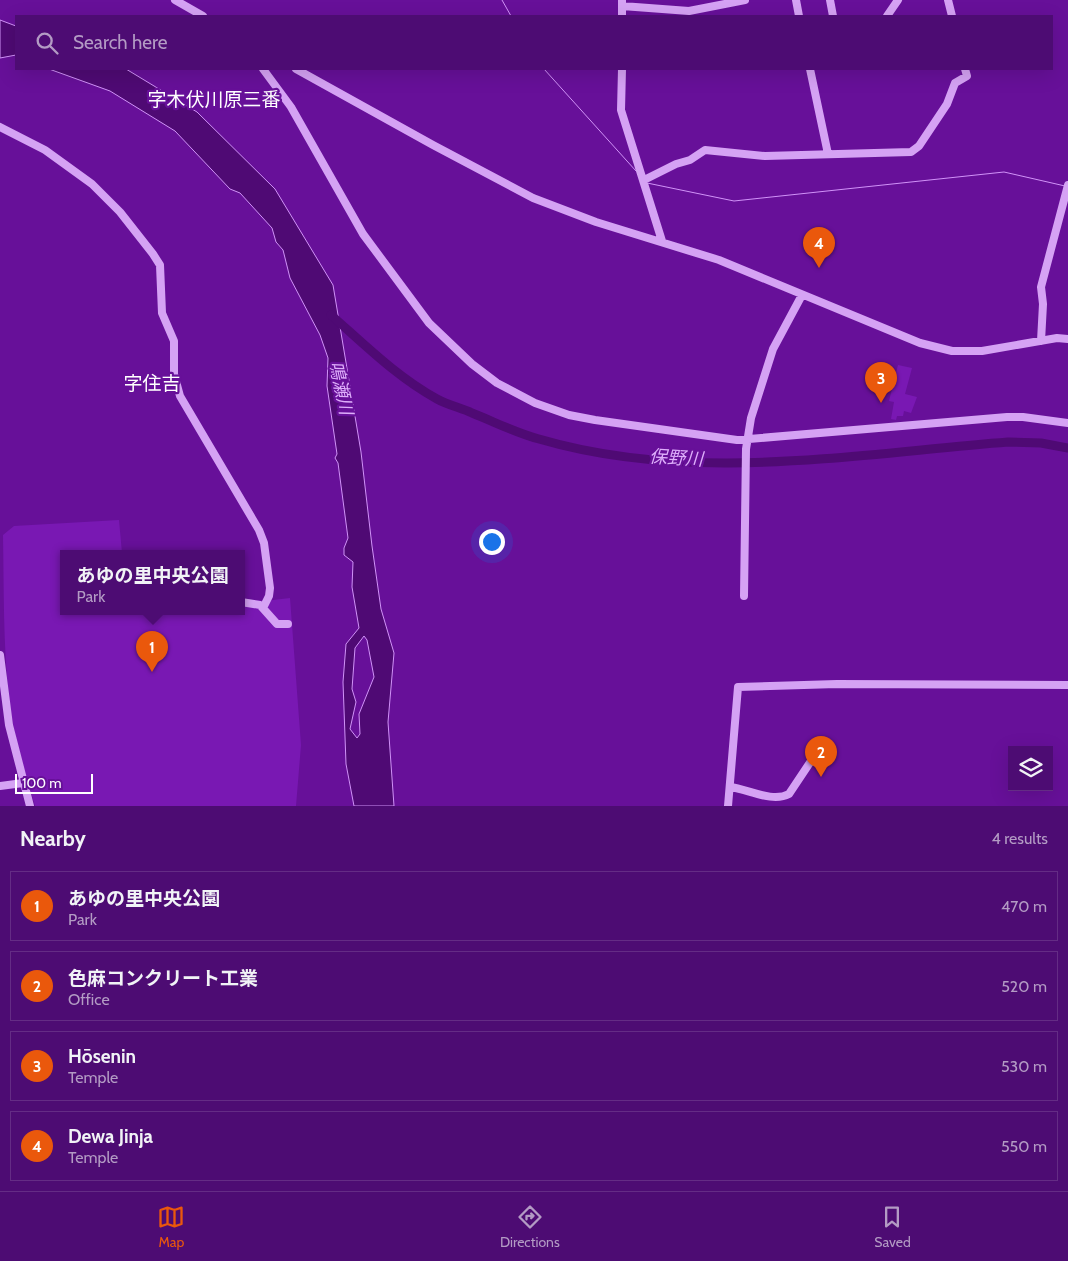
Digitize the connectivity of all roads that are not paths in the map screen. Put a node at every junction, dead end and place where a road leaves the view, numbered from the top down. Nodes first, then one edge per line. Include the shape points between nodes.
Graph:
1 (175, 0) edge
2 (745, 0) edge
3 (796, 0) edge
4 (830, 0) edge
5 (898, 0) edge
6 (948, 0) edge
7 (622, 3) edge
8 (201, 15) edge
9 (799, 15) edge
10 (833, 15) edge
11 (888, 15) edge
12 (952, 15) edge
13 (264, 70) edge
14 (298, 70) edge
15 (622, 70) edge
16 (810, 70) edge
17 (965, 70) edge
18 (0, 126) edge
19 (828, 154) junction
20 (645, 182) junction
21 (1067, 187) edge
22 (662, 241) junction
23 (802, 295) junction
24 (1068, 339) edge
25 (1041, 341) junction
26 (1068, 423) edge
27 (748, 440) junction
28 (744, 596) dead end
29 (245, 602) edge
30 (263, 608) junction
31 (288, 624) dead end
32 (0, 655) edge
33 (1068, 684) edge
34 (2, 691) edge
35 (821, 746) dead end
36 (23, 784) junction
37 (0, 786) edge
38 (730, 787) junction
39 (30, 806) edge
40 (728, 806) edge

1 - 8 street
2 - 7 street via 689,12
3 - 9 street
4 - 10 street
5 - 11 street
6 - 12 street
13 - 27 street via 292,106 363,234 429,323 490,378 535,403 569,415
14 - 22 street via 432,146 533,198 596,222
15 - 20 street via 622,110
16 - 19 street
17 - 19 street via 967,76 956,83 947,104 916,150 906,153
18 - 30 street via 45,150 92,184 120,212 160,264 162,313 174,341 174,374 180,396 262,536 270,588 270,596
19 - 20 street via 765,156 705,150
20 - 22 street
21 - 25 street via 1041,287
22 - 23 street via 719,260
23 - 25 street via 920,344 952,351 982,351
23 - 27 street via 769,359 754,401
24 - 25 street
26 - 27 street via 1007,417
27 - 28 street
29 - 30 street
30 - 31 street via 277,624
32 - 34 street
33 - 38 street via 738,687
34 - 36 street
35 - 38 street via 784,797
36 - 37 street
36 - 39 street
38 - 40 street

